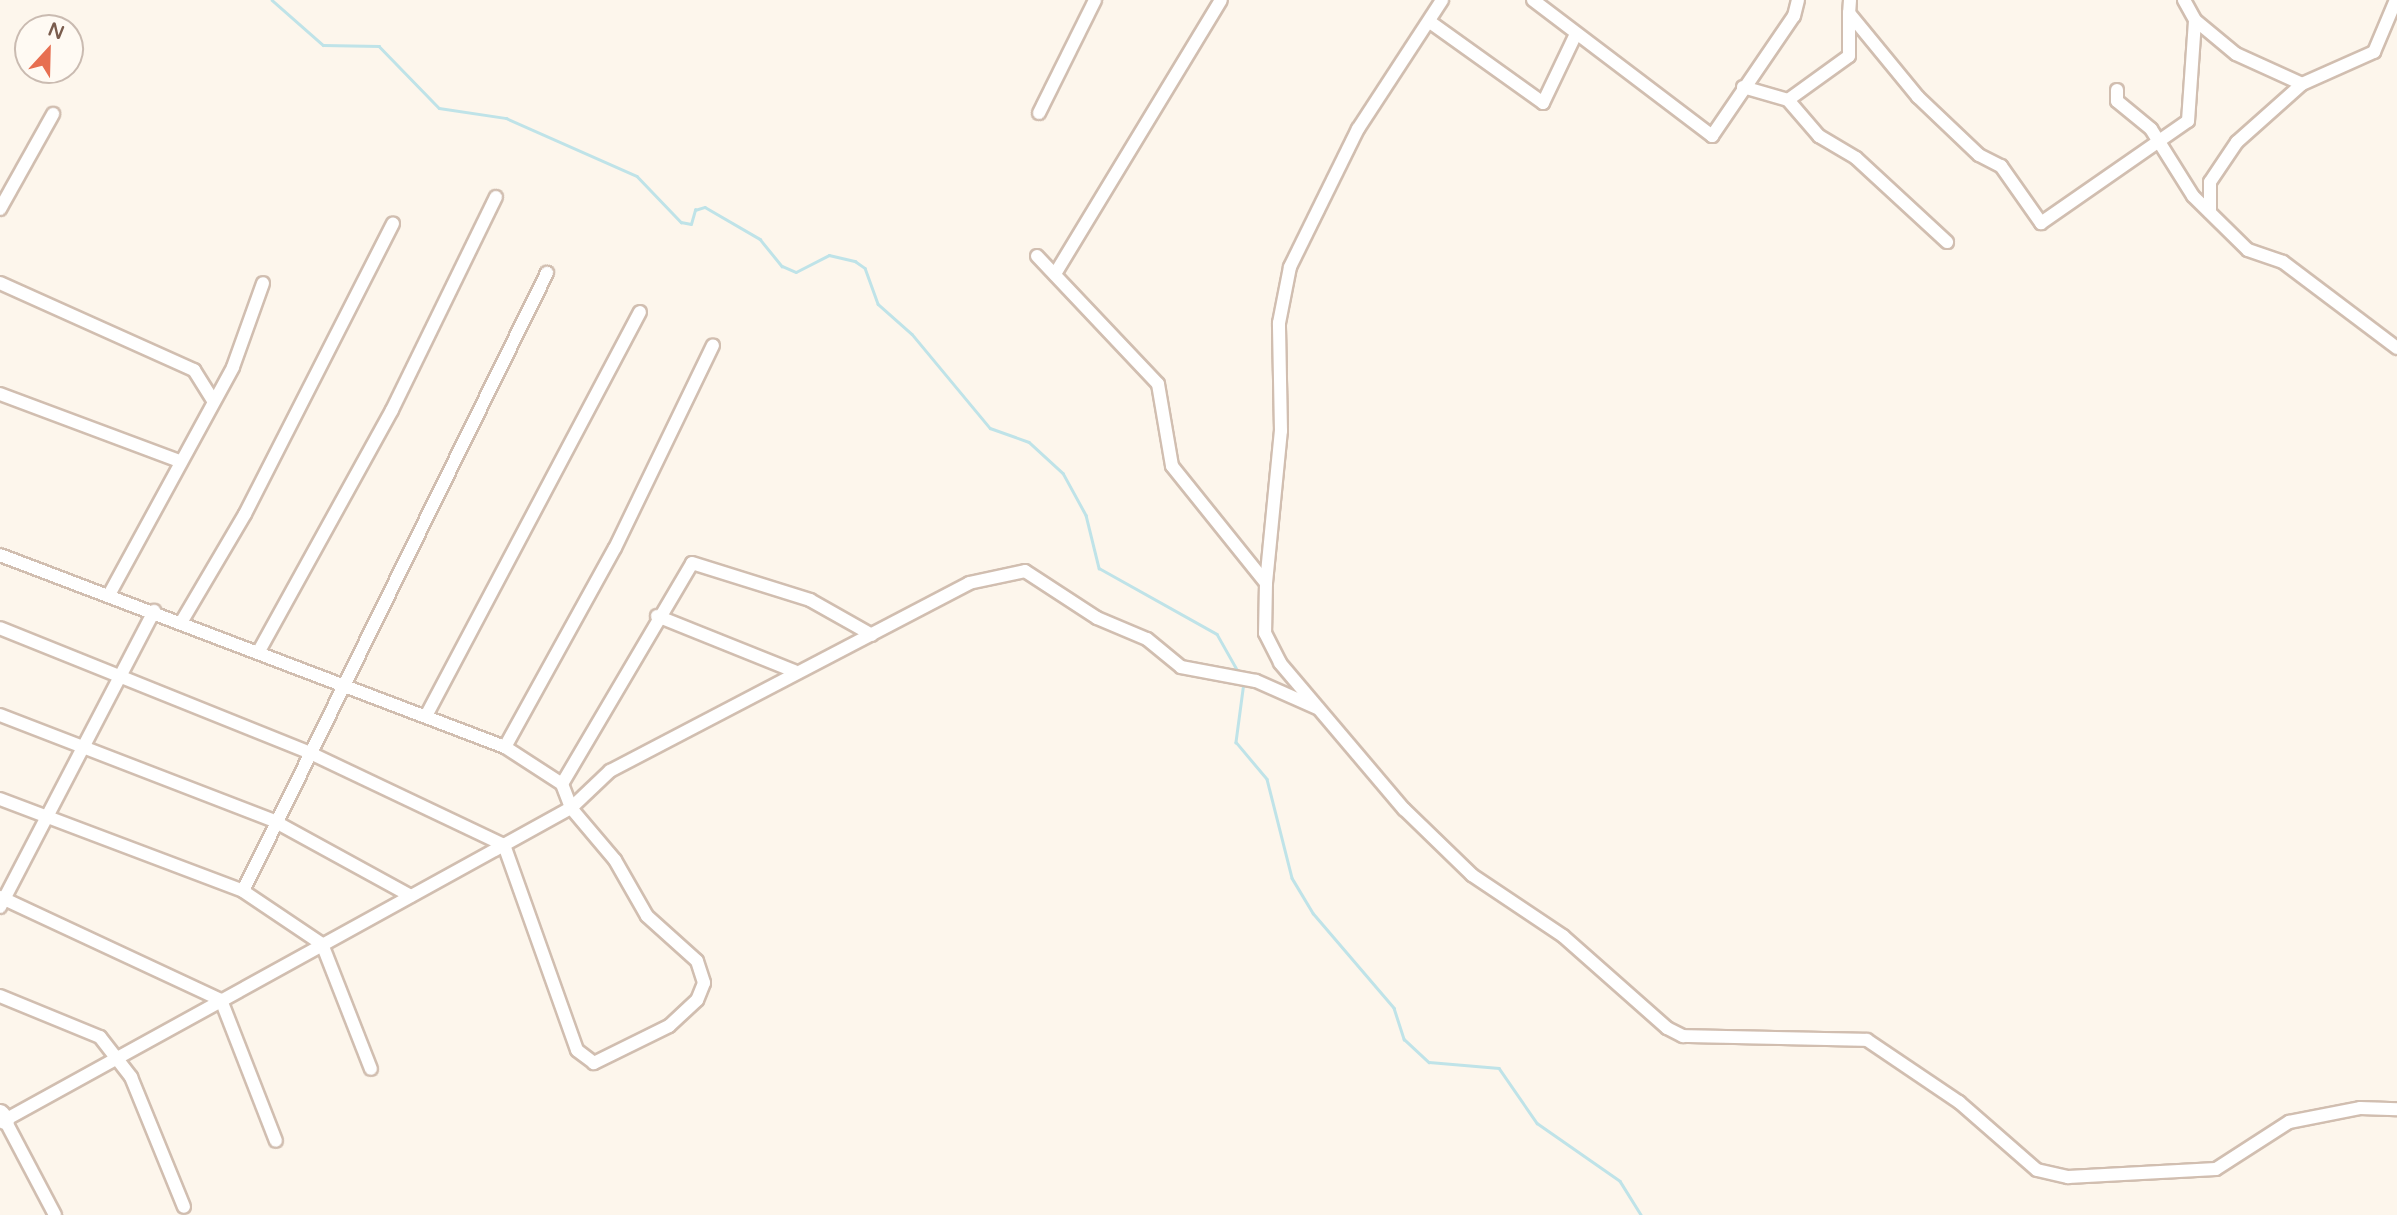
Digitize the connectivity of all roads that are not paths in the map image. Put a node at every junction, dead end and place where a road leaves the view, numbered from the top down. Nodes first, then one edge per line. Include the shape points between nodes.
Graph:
1 (1094, 0) edge
2 (1221, 0) edge
3 (1442, 0) edge
4 (1533, 0) edge
5 (1798, 0) edge
6 (2184, 0) edge
7 (2396, 0) edge
8 (1849, 7) edge
9 (2195, 20) junction
10 (1430, 22) junction
11 (1575, 36) junction
12 (2301, 84) junction
13 (1743, 88) junction
14 (2117, 90) dead end
15 (1788, 100) junction
16 (1039, 113) dead end
17 (52, 114) dead end
18 (2159, 145) junction
19 (496, 197) dead end
20 (0, 209) edge
21 (2210, 212) junction
22 (393, 225) dead end
23 (1947, 242) dead end
24 (1037, 257) dead end
25 (547, 273) dead end
26 (1055, 274) junction
27 (0, 283) edge
28 (264, 283) dead end
29 (639, 312) dead end
30 (713, 345) dead end
31 (2397, 348) edge
32 (0, 394) edge
33 (213, 400) junction
34 (179, 461) junction
35 (0, 555) edge
36 (1266, 583) junction
37 (110, 593) junction
38 (154, 611) junction
39 (657, 616) junction
40 (182, 621) junction
41 (0, 628) edge
42 (872, 635) junction
43 (259, 651) junction
44 (794, 671) junction
45 (121, 674) junction
46 (342, 683) junction
47 (1321, 709) junction
48 (0, 715) edge
49 (426, 716) junction
50 (505, 747) junction
51 (83, 748) junction
52 (308, 752) junction
53 (562, 784) junction
54 (0, 799) edge
55 (571, 808) junction
56 (47, 818) junction
57 (274, 821) junction
58 (504, 845) junction
59 (243, 891) junction
60 (411, 896) junction
61 (2, 901) edge
62 (322, 944) junction
63 (0, 996) edge
64 (220, 1000) junction
65 (112, 1059) junction
66 (371, 1069) dead end
67 (2397, 1109) edge
68 (3, 1117) edge
69 (276, 1141) dead end
70 (184, 1207) dead end
71 (55, 1215) edge

1 - 16 street
2 - 26 street
3 - 10 street
4 - 11 street
5 - 13 street via 1794,16
6 - 9 street
7 - 12 street via 2374,52
8 - 15 street via 1849,56
8 - 18 street via 1918,97 2011,176 2041,223
9 - 12 street via 2235,54
9 - 18 street via 2190,117
10 - 11 street via 1543,103
10 - 36 street via 1358,129 1290,267 1279,323 1281,431
11 - 13 street via 1713,136
12 - 21 street via 2237,142 2214,174
13 - 15 street
14 - 18 street via 2118,101 2151,129
15 - 23 street via 1819,136 1856,158
17 - 20 street
18 - 21 street
19 - 43 street via 392,410
21 - 31 street via 2248,250 2283,262 2293,276
22 - 40 street via 245,514
24 - 26 street
25 - 46 street
26 - 36 street via 1158,384 1172,466
27 - 33 street via 194,370
28 - 33 street via 233,367
29 - 49 street
30 - 50 street via 615,548
32 - 34 street
33 - 34 street
34 - 37 street
35 - 37 street
36 - 47 street via 1265,633 1280,663
37 - 38 street
38 - 40 street
38 - 45 street
39 - 42 street via 698,561 810,600
39 - 44 street
39 - 53 street
40 - 43 street
41 - 45 street
42 - 44 street
42 - 47 street via 969,583 1025,571 1097,618 1147,639 1181,667 1256,681
43 - 46 street
44 - 55 street via 610,771
45 - 51 street
45 - 52 street
46 - 49 street
46 - 52 street
47 - 67 street via 1404,809 1472,875 1563,936 1667,1028 1683,1036 1827,1038 1882,1046 2037,1170 2074,1178 2216,1169 2289,1122 2360,1108
48 - 51 street
49 - 50 street
50 - 53 street
51 - 56 street
51 - 57 street
52 - 57 street
52 - 58 street
53 - 55 street
54 - 56 street
55 - 58 street
55 - 58 street via 615,860 647,916 697,961 704,984 697,1000 668,1026 617,1056 594,1063 577,1050
56 - 59 street
56 - 61 street
57 - 59 street
57 - 60 street
58 - 60 street
59 - 62 street
60 - 62 street
61 - 64 street
62 - 64 street
62 - 66 street
63 - 65 street via 100,1037
64 - 65 street
64 - 69 street
65 - 68 street
65 - 70 street via 131,1077
68 - 71 street

